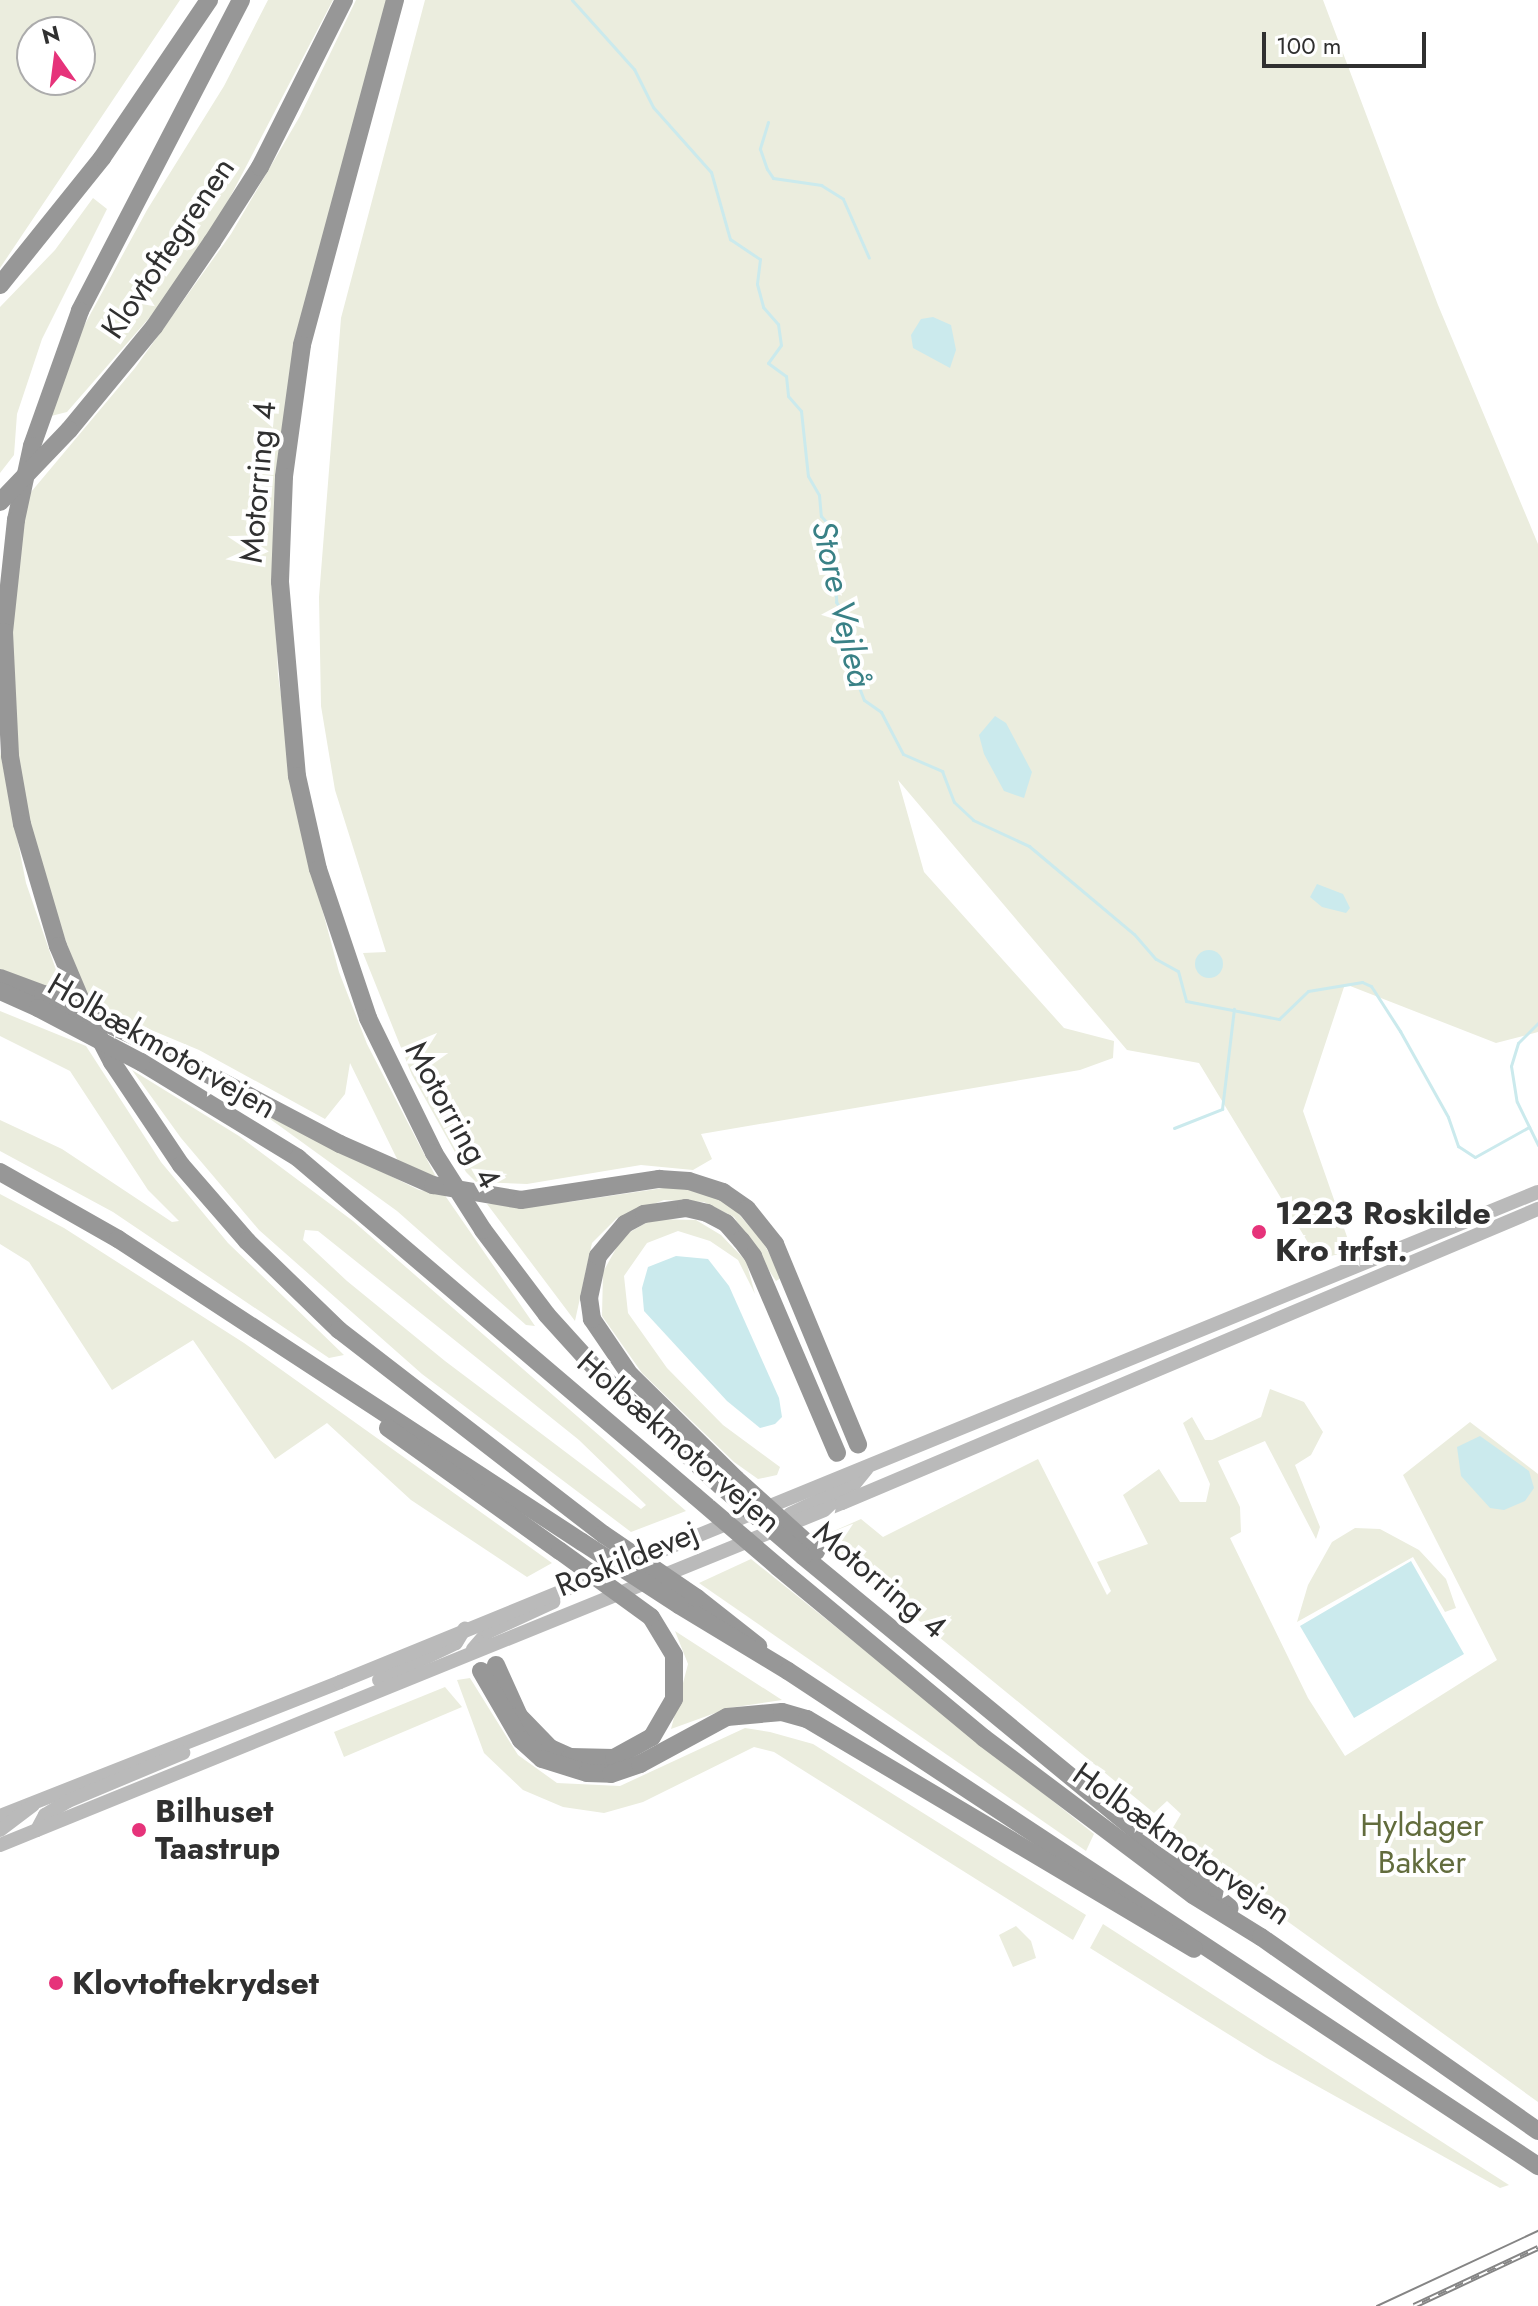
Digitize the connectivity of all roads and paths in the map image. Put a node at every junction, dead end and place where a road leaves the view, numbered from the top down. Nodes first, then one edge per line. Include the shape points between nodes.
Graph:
1 (209, 0) edge
2 (241, 0) edge
3 (344, 0) edge
4 (395, 0) edge
5 (0, 285) edge
6 (0, 502) edge
7 (0, 978) edge
8 (0, 991) edge
9 (40, 1001) junction
10 (0, 1172) edge
11 (1538, 1192) edge
12 (1538, 1209) edge
13 (304, 1361) junction
14 (858, 1444) joint
15 (837, 1453) joint
16 (868, 1467) junction
17 (850, 1480) junction
18 (728, 1482) junction
19 (867, 1493) junction
20 (702, 1533) junction
21 (600, 1599) junction
22 (465, 1627) junction
23 (480, 1643) junction
24 (488, 1668) junction
25 (788, 1671) junction
26 (340, 1682) junction
27 (332, 1708) junction
28 (39, 1799) junction
29 (0, 1816) edge
30 (0, 1830) edge
31 (37, 1830) junction
32 (0, 1845) edge
33 (1261, 1937) junction
34 (1242, 1971) junction
35 (1538, 2131) edge
36 (1538, 2166) edge

1 - 5 highway via 102,158
2 - 25 highway, bridge via 80,311 32,446 16,520 4,632 10,756 48,917 85,1010 128,1087 181,1165 247,1241 339,1330
3 - 6 highway, Klovtoftegrenen, bridge via 260,167 154,327 69,430
4 - 18 highway, Motorring 4, bridge via 302,345 284,477 280,582 297,776 318,869 368,1018 434,1153 547,1315 606,1380
7 - 9 highway
8 - 9 highway, Holbækmotorvejen
9 - 14 highway, bridge via 149,1043 340,1144 433,1185 521,1200 659,1179 689,1181 723,1192 747,1209 775,1244
9 - 33 highway, Holbækmotorvejen, bridge via 298,1158 984,1738 1193,1895
10 - 13 highway via 118,1239
11 - 16 main road
12 - 19 main road, Roskildevej
13 - 24 highway, bridge via 432,1461 651,1617 674,1655 674,1699 652,1737 614,1758 570,1757 550,1748 519,1716
13 - 25 highway, bridge
14 - 16 main road
15 - 17 main road
15 - 18 highway via 753,1256 726,1223 707,1213 665,1208 617,1231 598,1256 589,1298 592,1319 630,1375
16 - 17 main road
17 - 19 main road
17 - 20 main road, Roskildevej
17 - 21 main road
18 - 33 highway, Motorring 4, bridge via 871,1612
19 - 21 main road, Roskildevej
20 - 22 main road, Roskildevej
20 - 23 main road
21 - 23 main road, Roskildevej
22 - 23 main road
22 - 26 main road, Roskildevej
22 - 27 main road via 456,1643
23 - 24 main road
23 - 27 main road, Roskildevej
24 - 34 highway via 521,1740 542,1759 587,1773 611,1774 640,1764 727,1717 782,1712 807,1719 1169,1939
25 - 34 highway
26 - 28 main road, Roskildevej
26 - 31 main road via 68,1801 45,1815
27 - 31 main road, Roskildevej
28 - 29 main road, Roskildevej
28 - 30 main road
31 - 32 main road, Roskildevej
33 - 35 highway, Holbækmotorvejen
34 - 36 highway

